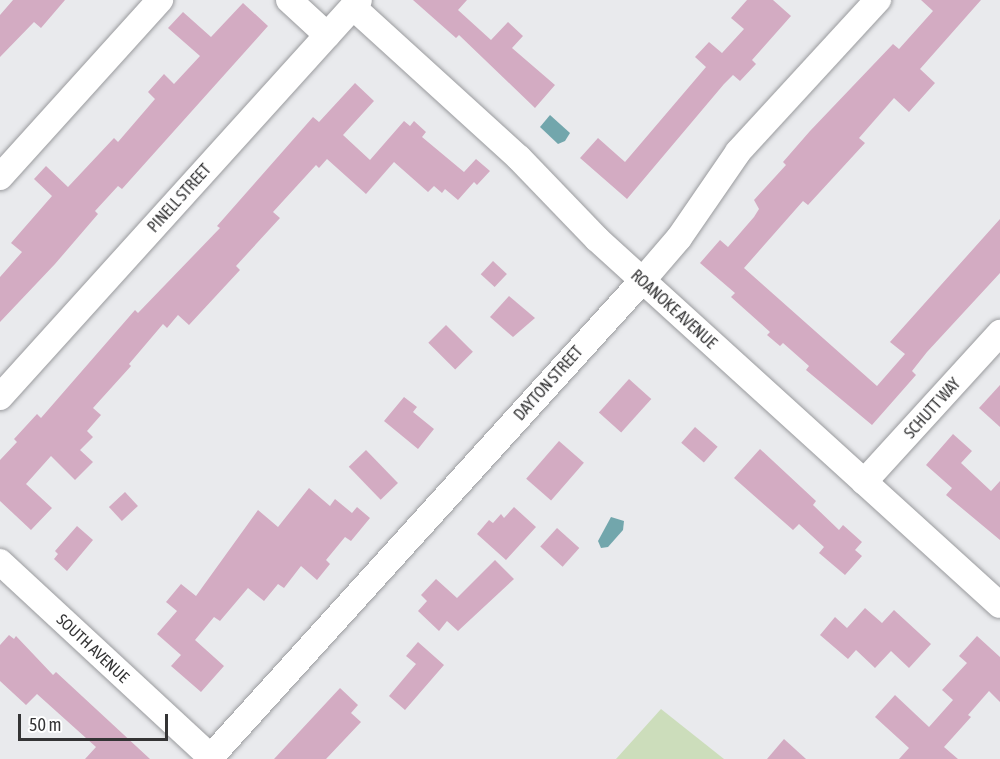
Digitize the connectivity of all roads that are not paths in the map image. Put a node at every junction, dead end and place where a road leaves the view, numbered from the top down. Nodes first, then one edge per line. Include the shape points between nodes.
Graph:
1 (160, 0) edge
2 (290, 0) edge
3 (878, 0) edge
4 (356, 3) edge
5 (327, 35) junction
6 (0, 177) edge
7 (642, 280) junction
8 (1000, 333) edge
9 (0, 397) edge
10 (864, 483) junction
11 (0, 562) edge
12 (1000, 605) edge
13 (211, 758) edge

1 - 6 street
2 - 5 street
3 - 7 street, DAYTON STREET via 738,152 679,238
4 - 5 street, PINELL STREET
4 - 7 street, ROANOKE AVENUE
5 - 9 street, PINELL STREET
7 - 10 street, ROANOKE AVENUE
7 - 13 street, DAYTON STREET
8 - 10 street, SCHUTT WAY
10 - 12 street, ROANOKE AVENUE
11 - 13 street, SOUTH AVENUE

